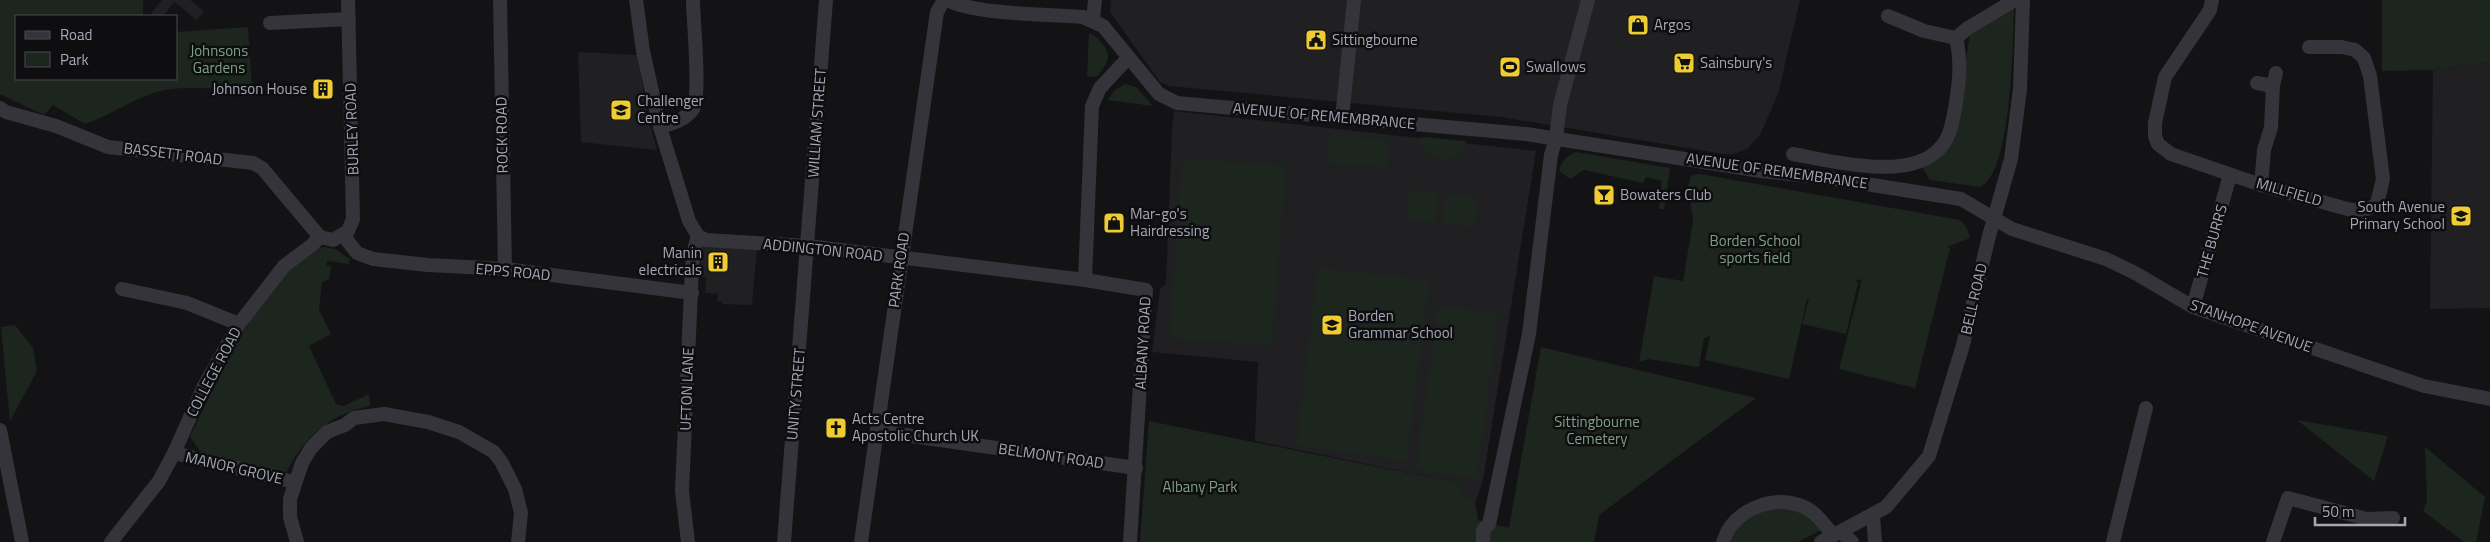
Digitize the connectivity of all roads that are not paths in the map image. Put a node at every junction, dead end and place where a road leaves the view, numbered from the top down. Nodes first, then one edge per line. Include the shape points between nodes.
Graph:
1 (348, 0) edge
2 (500, 0) edge
3 (636, 0) edge
4 (693, 0) edge
5 (826, 0) edge
6 (945, 0) edge
7 (1095, 0) edge
8 (1354, 0) edge
9 (1588, 0) edge
10 (2015, 0) edge
11 (2023, 0) edge
12 (2212, 0) edge
13 (1888, 16) dead end
14 (349, 19) junction
15 (1093, 20) junction
16 (270, 23) dead end
17 (1956, 38) junction
18 (2309, 47) dead end
19 (1128, 58) junction
20 (2258, 83) dead end
21 (0, 108) edge
22 (1342, 118) junction
23 (660, 127) junction
24 (1556, 138) junction
25 (1794, 154) dead end
26 (2230, 175) junction
27 (2260, 185) junction
28 (1994, 218) junction
29 (342, 235) junction
30 (698, 236) junction
31 (320, 237) junction
32 (808, 246) junction
33 (901, 258) junction
34 (505, 270) junction
35 (1086, 280) junction
36 (122, 289) dead end
37 (692, 293) junction
38 (2193, 307) junction
39 (239, 324) junction
40 (2490, 399) edge
41 (2146, 408) dead end
42 (0, 430) edge
43 (876, 431) junction
44 (174, 453) junction
45 (1136, 468) junction
46 (294, 482) junction
47 (1873, 515) junction
48 (2393, 518) dead end
49 (1837, 534) junction
50 (1484, 536) edge
51 (22, 542) edge
52 (112, 542) edge
53 (298, 542) edge
54 (518, 542) edge
55 (688, 542) edge
56 (784, 542) edge
57 (860, 542) edge
58 (1130, 542) edge
59 (1723, 542) edge
60 (1821, 542) edge
61 (1852, 542) edge
62 (1875, 542) edge
63 (2113, 542) edge
64 (2273, 542) edge

1 - 14 street, BURLEY ROAD
2 - 34 street, ROCK ROAD
3 - 23 street via 643,51
4 - 23 street via 694,107 684,119
5 - 32 street, WILLIAM STREET
6 - 15 street via 978,8
6 - 33 street, PARK ROAD via 937,12
7 - 15 street
8 - 22 street
9 - 24 street via 1560,105
10 - 17 street
11 - 28 street, BELL ROAD via 2020,89 2011,159
12 - 26 street, MILLFIELD via 2210,10 2165,77 2155,136 2164,150 2171,154
13 - 17 street via 1924,31
14 - 16 street
14 - 29 street, BURLEY ROAD via 353,219 348,231
15 - 19 street, AVENUE OF REMEMBRANCE via 1103,26
17 - 25 street via 1961,65 1952,122 1948,138 1940,150 1917,163 1881,167
18 - 27 street, MILLFIELD via 2342,47 2355,50 2364,58 2370,76 2382,193 2377,204 2368,209 2351,210
19 - 22 street, AVENUE OF REMEMBRANCE via 1159,94 1177,103
19 - 35 street via 1100,88 1092,106
20 - 27 street via 2274,80 2271,127 2264,150
21 - 31 street, BASSETT ROAD via 108,147 252,163 262,168
22 - 24 street, AVENUE OF REMEMBRANCE
23 - 30 street via 689,221
24 - 28 street, AVENUE OF REMEMBRANCE via 1961,199
24 - 50 street via 1529,334
26 - 27 street, MILLFIELD
26 - 38 street, THE BURRS
28 - 38 street, STANHOPE AVENUE via 2012,229 2106,260
28 - 47 street, BELL ROAD via 1963,345 1929,456 1893,501
29 - 31 street via 333,240
29 - 34 street, EPPS ROAD via 357,253 373,259
30 - 32 street, ADDINGTON ROAD via 718,242
30 - 37 street, UFTON LANE via 694,250
31 - 39 street, COLLEGE ROAD via 284,266
32 - 33 street, ADDINGTON ROAD
32 - 56 street, UNITY STREET
33 - 35 street, ADDINGTON ROAD
33 - 43 street, PARK ROAD
34 - 37 street, EPPS ROAD
35 - 45 street, ALBANY ROAD via 1146,290
36 - 39 street via 187,303
37 - 55 street, UFTON LANE via 682,491
38 - 40 street, STANHOPE AVENUE via 2424,386
39 - 44 street, COLLEGE ROAD via 203,388
41 - 63 street
42 - 51 street
43 - 45 street, BELMONT ROAD
43 - 57 street, PARK ROAD
44 - 46 street, MANOR GROVE
44 - 52 street, COLLEGE ROAD via 143,504
45 - 58 street, ALBANY ROAD
46 - 53 street, MANOR GROVE via 290,516
46 - 54 street, MANOR GROVE via 311,448 327,432 354,418 384,414 428,422 472,438 494,452 516,489 521,513
47 - 49 street, BELL ROAD
47 - 62 street
48 - 64 street via 2367,519 2288,498
49 - 59 street via 1806,508 1788,502 1754,508 1745,513 1728,528
49 - 60 street, BELL ROAD
49 - 61 street

